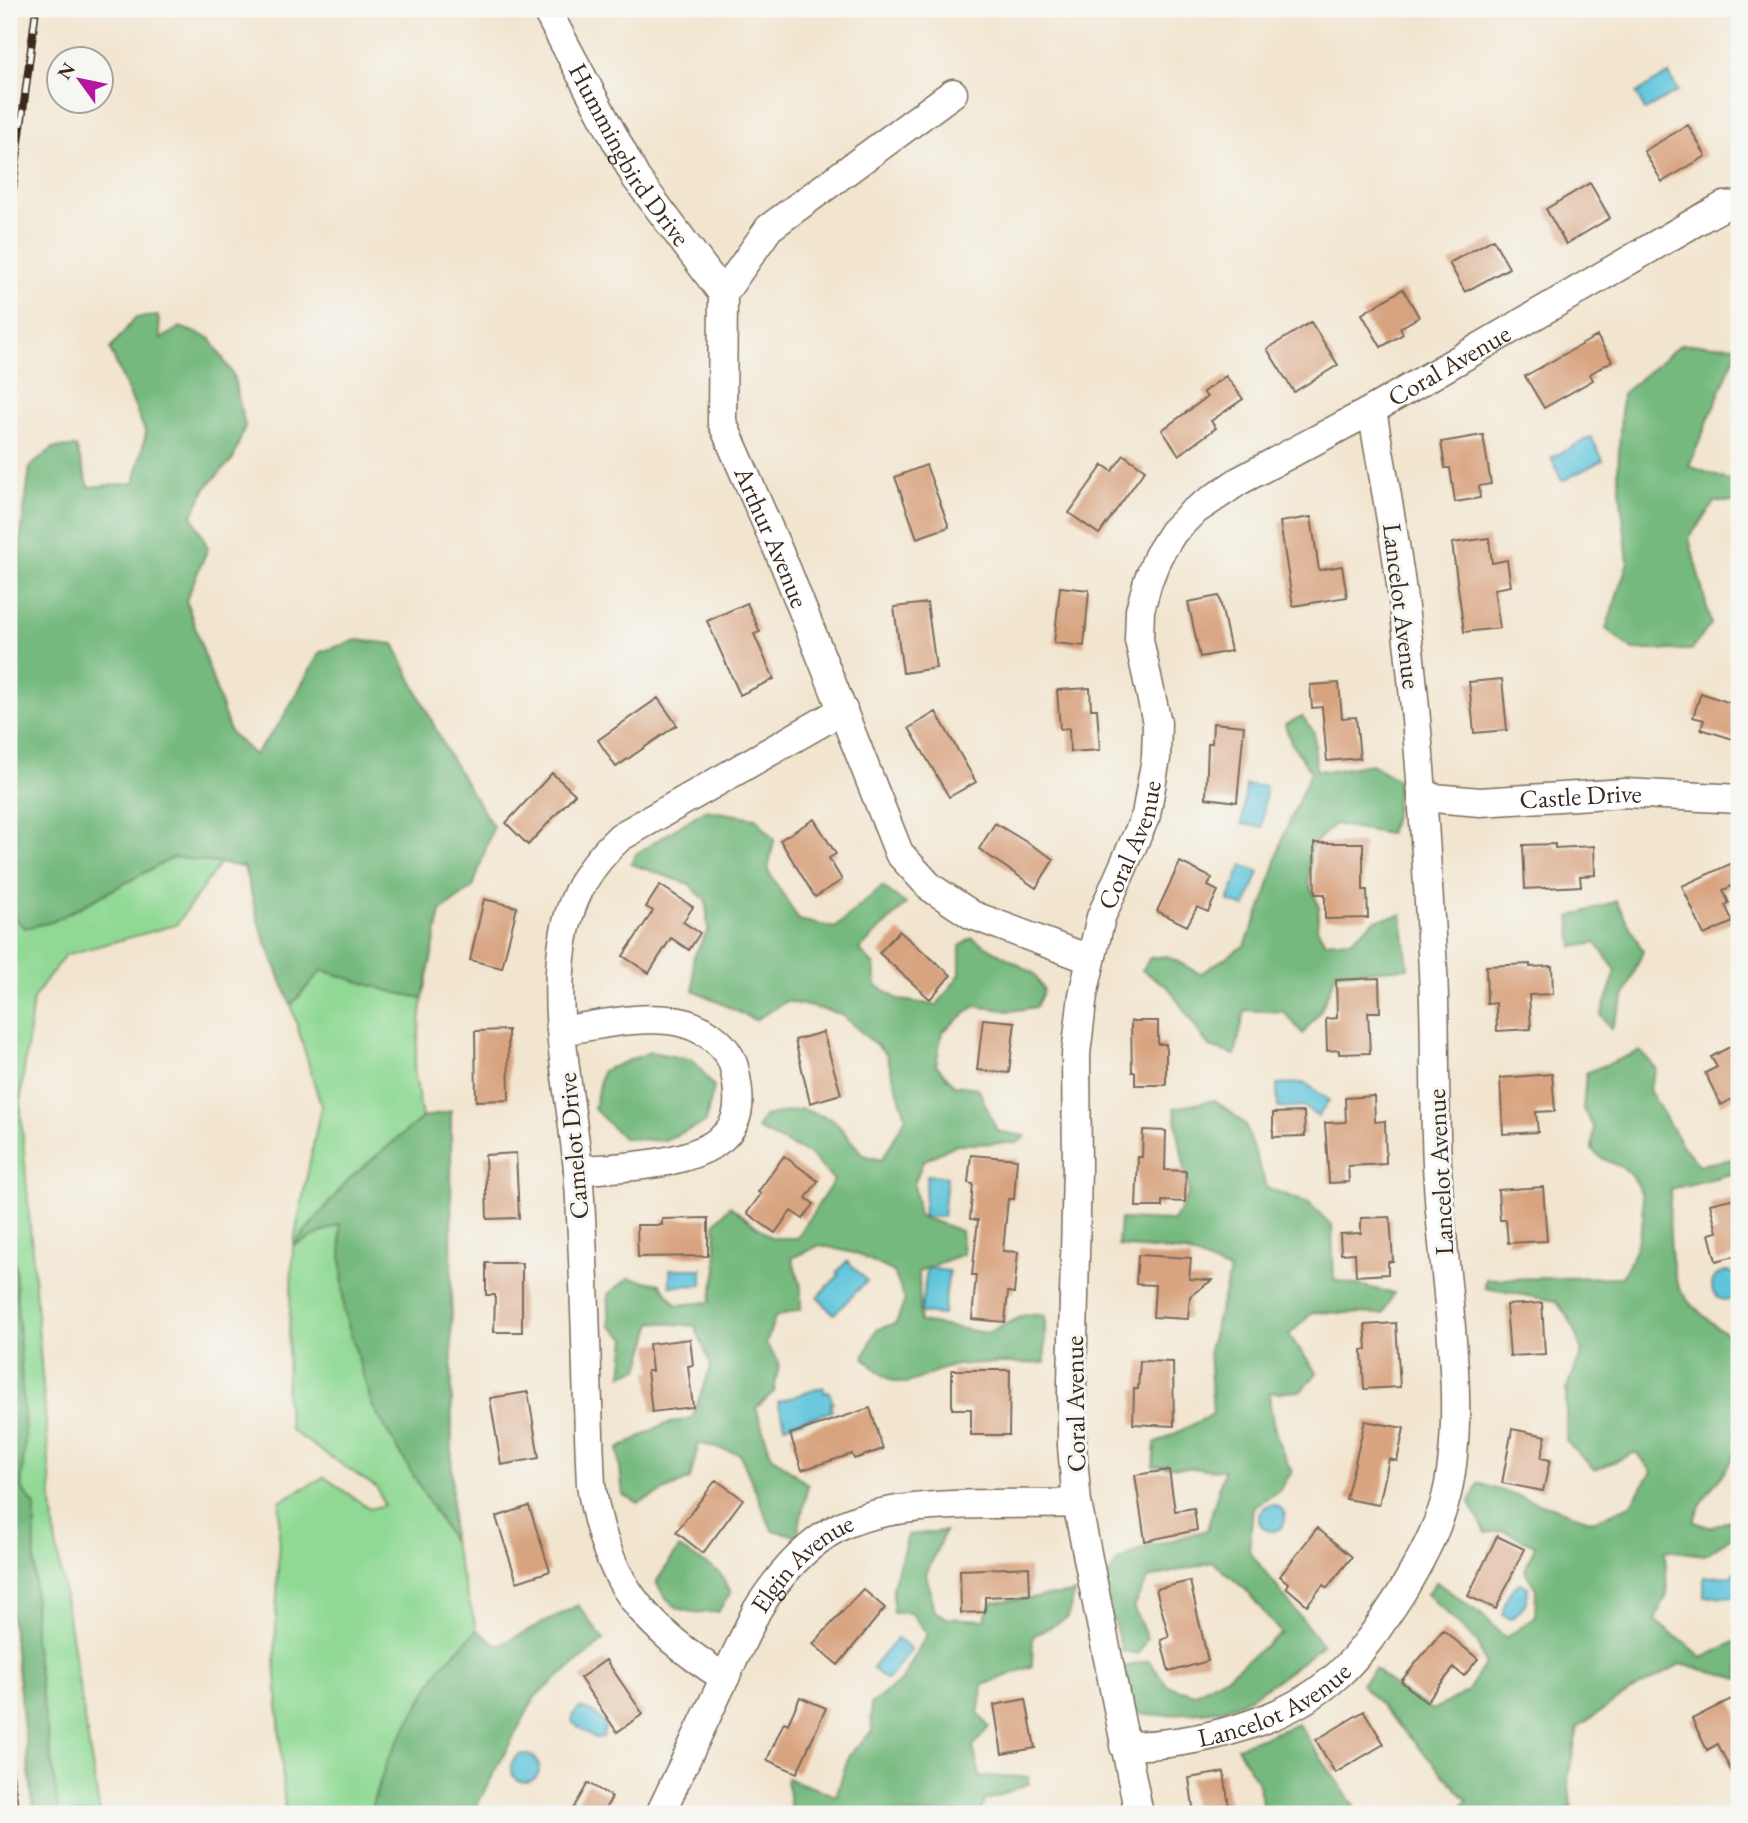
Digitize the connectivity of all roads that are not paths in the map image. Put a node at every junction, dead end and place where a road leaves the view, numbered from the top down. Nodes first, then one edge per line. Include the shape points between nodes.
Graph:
1 (546, 9) edge
2 (953, 93) dead end
3 (1739, 205) edge
4 (723, 294) junction
5 (1372, 410) junction
6 (843, 710) junction
7 (1422, 797) junction
8 (1739, 799) edge
9 (1090, 959) junction
10 (562, 1031) junction
11 (578, 1170) junction
12 (1077, 1503) junction
13 (725, 1678) junction
14 (1124, 1746) junction
15 (660, 1814) edge
16 (1139, 1814) edge

1 - 4 street, Hummingbird Drive via 636,178
2 - 4 street via 769,228
3 - 5 street, Coral Avenue via 1724,206 1702,218
4 - 6 street, Arthur Avenue via 722,422
5 - 7 street, Lancelot Avenue via 1402,591
5 - 9 street, Coral Avenue via 1228,488 1193,512 1158,556 1140,610 1139,640 1157,723 1156,758 1146,816 1101,916
6 - 9 street, Arthur Avenue via 899,853 930,887 972,915
6 - 10 street, Camelot Drive via 666,809 599,856 571,904 564,933
7 - 8 street, Castle Drive via 1480,802 1625,793
7 - 14 street, Lancelot Avenue via 1433,958 1438,1188 1453,1390 1453,1448 1444,1504 1408,1582 1377,1629 1340,1673 1318,1690 1244,1725 1162,1746
9 - 12 street, Coral Avenue via 1076,1054 1072,1394
10 - 11 street, Camelot Drive
10 - 11 street via 613,1022 684,1022 715,1037 734,1062 739,1094 735,1121 722,1137 698,1152 634,1167
11 - 13 street, Camelot Drive via 590,1484 603,1541 613,1569 648,1618
12 - 13 street, Elgin Avenue via 895,1511 840,1527 813,1545 772,1587
12 - 14 street, Coral Avenue
13 - 15 street, Elgin Avenue
14 - 16 street, Coral Avenue

